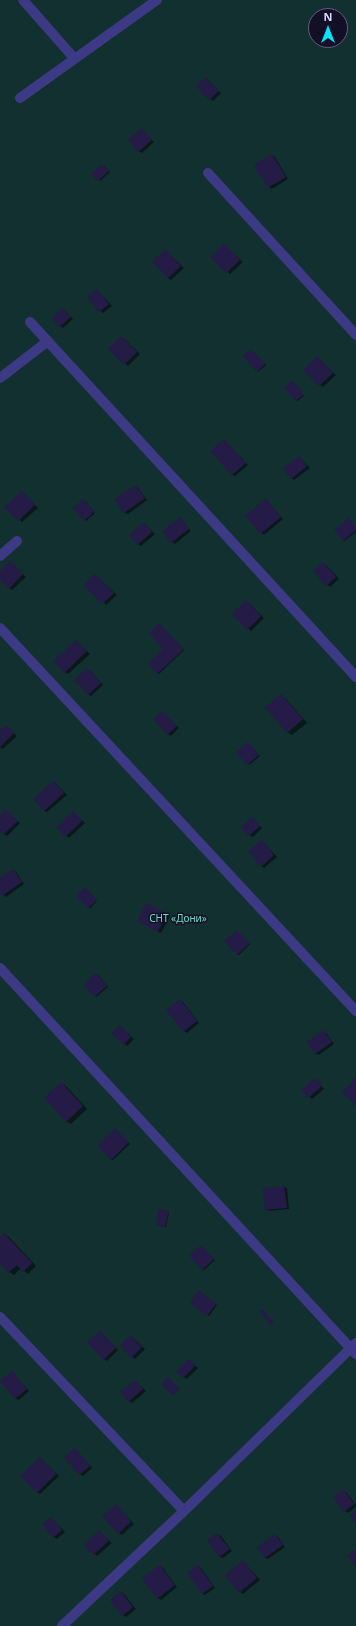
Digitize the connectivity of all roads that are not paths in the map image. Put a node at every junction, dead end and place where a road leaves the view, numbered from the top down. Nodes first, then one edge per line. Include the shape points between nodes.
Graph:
1 (23, 0) edge
2 (157, 0) edge
3 (74, 58) junction
4 (20, 98) dead end
5 (208, 173) dead end
6 (30, 322) dead end
7 (356, 335) edge
8 (48, 341) junction
9 (0, 378) edge
10 (17, 541) dead end
11 (0, 556) edge
12 (0, 628) edge
13 (356, 678) edge
14 (0, 968) edge
15 (356, 1011) edge
16 (0, 1317) edge
17 (354, 1348) edge
18 (184, 1512) junction
19 (62, 1626) edge

1 - 3 street
2 - 3 street
3 - 4 street
5 - 7 street
6 - 8 street
8 - 9 street
8 - 13 street
10 - 11 street
12 - 15 street
14 - 17 street
16 - 18 street
17 - 18 street
18 - 19 street

